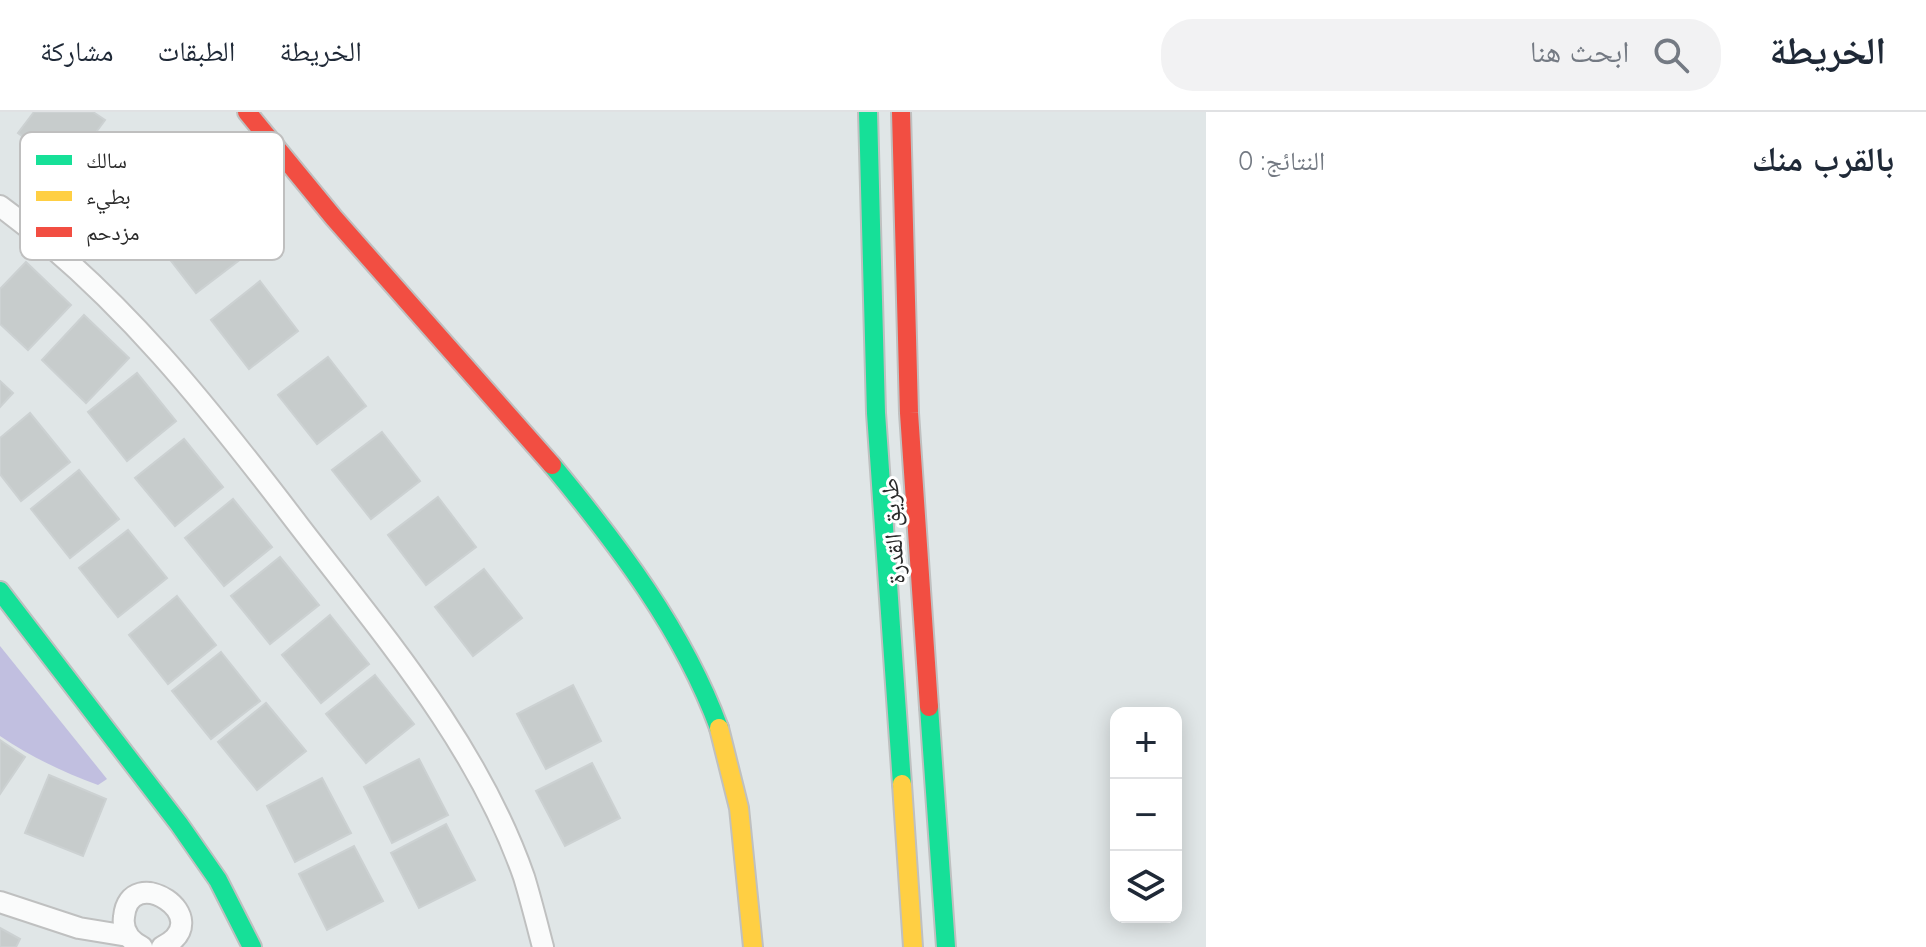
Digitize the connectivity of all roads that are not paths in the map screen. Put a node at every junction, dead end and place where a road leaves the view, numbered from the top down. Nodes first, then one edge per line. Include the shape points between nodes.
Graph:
1 (247, 112) edge
2 (868, 112) edge
3 (901, 112) edge
4 (263, 132) edge
5 (284, 158) edge
6 (0, 206) edge
7 (20, 220) edge
8 (68, 260) edge
9 (0, 591) edge
10 (0, 902) edge
11 (135, 942) edge
12 (162, 947) edge
13 (252, 947) edge
14 (543, 947) edge
15 (753, 947) edge
16 (913, 947) edge
17 (946, 947) edge

1 - 4 main road
2 - 16 main road, طريق القدرة via 876,413
3 - 17 main road, طريق القدرة via 909,413
5 - 15 main road via 522,426 671,625 705,691 729,759 742,827
6 - 7 street
8 - 14 street via 162,353 217,417 414,675 495,809 523,877
9 - 13 main road via 179,824 218,880
10 - 11 street
11 - 12 street via 123,919 131,902 147,893 165,896 180,919 175,936

